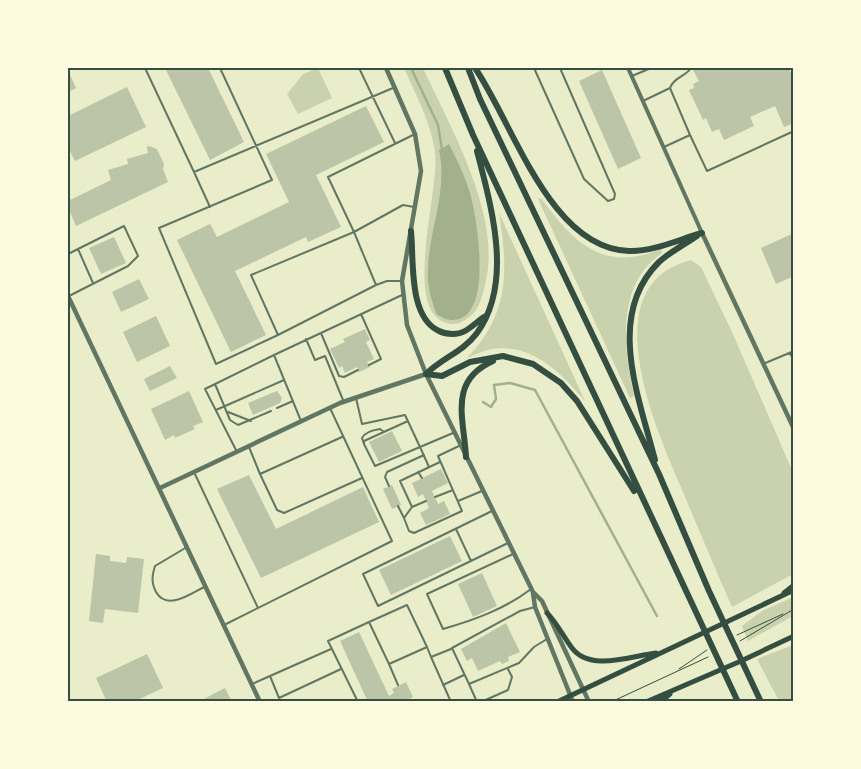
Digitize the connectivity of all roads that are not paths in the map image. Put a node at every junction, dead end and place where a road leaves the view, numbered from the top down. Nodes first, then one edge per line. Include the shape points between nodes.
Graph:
1 (145, 68) edge
2 (220, 68) edge
3 (359, 68) edge
4 (386, 68) edge
5 (445, 68) edge
6 (468, 68) edge
7 (475, 68) edge
8 (534, 68) edge
9 (560, 68) edge
10 (628, 68) edge
11 (651, 68) edge
12 (691, 68) edge
13 (632, 76) junction
14 (395, 87) junction
15 (670, 88) junction
16 (372, 97) junction
17 (643, 101) junction
18 (794, 131) edge
19 (415, 134) junction
20 (473, 135) junction
21 (690, 135) junction
22 (395, 143) junction
23 (257, 145) junction
24 (664, 147) junction
25 (194, 172) junction
26 (210, 207) junction
27 (416, 207) junction
28 (411, 231) junction
29 (354, 232) junction
30 (702, 233) junction
31 (78, 249) junction
32 (68, 254) edge
33 (402, 281) junction
34 (93, 283) junction
35 (376, 285) junction
36 (402, 295) junction
37 (68, 296) edge
38 (362, 314) junction
39 (486, 316) junction
40 (321, 333) junction
41 (278, 335) junction
42 (306, 340) junction
43 (794, 351) edge
44 (790, 353) junction
45 (274, 355) junction
46 (503, 356) junction
47 (794, 361) edge
48 (763, 364) junction
49 (369, 365) dead end
50 (358, 370) dead end
51 (426, 374) junction
52 (284, 380) junction
53 (215, 384) junction
54 (356, 398) junction
55 (293, 401) junction
56 (344, 402) junction
57 (225, 406) junction
58 (277, 408) dead end
59 (330, 408) junction
60 (216, 410) junction
61 (270, 410) dead end
62 (228, 412) junction
63 (251, 421) junction
64 (302, 421) junction
65 (408, 421) junction
66 (794, 429) edge
67 (384, 432) junction
68 (454, 432) junction
69 (342, 436) junction
70 (364, 444) junction
71 (461, 445) junction
72 (249, 447) junction
73 (420, 447) junction
74 (237, 452) junction
75 (424, 455) junction
76 (466, 457) junction
77 (440, 462) junction
78 (429, 467) junction
79 (194, 472) junction
80 (418, 472) junction
81 (260, 474) junction
82 (659, 474) junction
83 (362, 478) junction
84 (422, 478) dead end
85 (389, 486) dead end
86 (160, 488) junction
87 (453, 490) junction
88 (482, 491) junction
89 (435, 497) dead end
90 (426, 501) dead end
91 (458, 501) junction
92 (398, 506) dead end
93 (412, 508) junction
94 (492, 511) junction
95 (650, 517) junction
96 (404, 518) junction
97 (456, 528) junction
98 (508, 543) junction
99 (187, 547) junction
100 (514, 554) junction
101 (471, 561) junction
102 (794, 585) edge
103 (206, 586) junction
104 (532, 590) junction
105 (794, 590) edge
106 (778, 598) junction
107 (535, 607) junction
108 (258, 608) junction
109 (547, 613) junction
110 (369, 622) junction
111 (224, 625) junction
112 (794, 636) edge
113 (547, 639) junction
114 (426, 647) junction
115 (452, 648) junction
116 (331, 649) junction
117 (661, 652) junction
118 (431, 658) junction
119 (389, 664) junction
120 (341, 668) junction
121 (508, 668) junction
122 (464, 675) junction
123 (270, 676) junction
124 (252, 684) junction
125 (443, 684) junction
126 (469, 684) junction
127 (398, 685) dead end
128 (584, 688) junction
129 (676, 689) junction
130 (570, 696) junction
131 (260, 702) edge
132 (358, 702) edge
133 (451, 702) edge
134 (477, 702) edge
135 (481, 702) edge
136 (557, 702) edge
137 (573, 702) edge
138 (589, 702) edge
139 (646, 702) edge
140 (660, 702) edge
141 (738, 702) edge
142 (762, 702) edge

1 - 25 lane
2 - 23 lane
3 - 16 lane
4 - 14 street
5 - 20 highway
6 - 82 highway
7 - 30 highway via 540,186 575,230 592,242 630,252
8 - 9 lane via 584,179 608,201 614,199 616,194
10 - 13 street
11 - 13 lane
12 - 15 lane via 673,81
13 - 17 street
14 - 16 lane
14 - 19 street
15 - 17 lane
15 - 21 lane
16 - 22 lane
16 - 23 lane
17 - 24 street
18 - 21 lane via 707,171
19 - 22 lane
19 - 27 street via 421,170
20 - 39 highway via 495,223 497,262
20 - 95 highway
21 - 24 lane
22 - 29 lane via 328,178
23 - 25 lane
23 - 26 lane via 272,180
24 - 30 street
25 - 26 lane
26 - 41 lane via 159,228 216,364
27 - 28 street
27 - 29 lane via 403,205
28 - 33 street
28 - 39 highway via 418,305 427,323 444,333 456,334
29 - 35 lane
29 - 41 lane via 251,276
30 - 48 street
30 - 82 highway via 661,260 640,288 632,310 630,352 633,376
31 - 32 lane
31 - 34 lane
31 - 34 lane via 124,226 138,256 128,266
33 - 35 lane
33 - 36 street
34 - 37 lane
35 - 41 lane
36 - 38 lane
36 - 51 street via 406,325
37 - 86 street
38 - 40 lane
38 - 49 lane via 381,359
39 - 51 highway via 477,333 463,348
40 - 42 lane
40 - 50 lane via 339,376
42 - 45 lane
42 - 56 lane via 315,360 324,356
43 - 44 lane
44 - 47 lane
44 - 48 lane
45 - 52 lane
45 - 53 lane
46 - 51 highway via 470,362 442,376
46 - 76 highway via 477,370 464,387 461,411
46 - 95 highway via 533,364 561,383 577,401
48 - 66 street
51 - 54 street
51 - 68 street
52 - 55 lane
52 - 57 lane
53 - 57 lane
53 - 60 lane via 205,389
54 - 56 street
54 - 65 lane via 362,424 405,415
55 - 58 lane
55 - 64 lane
56 - 59 street
57 - 60 lane
57 - 62 lane
59 - 64 street
59 - 69 lane
60 - 74 lane
61 - 63 lane
62 - 63 lane
62 - 63 lane via 230,420 238,425
64 - 72 street
65 - 67 lane
65 - 73 lane
67 - 70 lane via 364,441
67 - 70 lane via 380,429 363,435
68 - 71 street
68 - 73 lane
69 - 81 lane
69 - 83 lane
70 - 73 lane via 375,466
71 - 76 street
71 - 77 lane via 438,456
72 - 74 street
72 - 81 lane
73 - 75 lane
74 - 79 street
75 - 78 lane
75 - 85 lane via 387,472 385,477
76 - 88 street
77 - 78 lane
77 - 87 lane
78 - 80 lane
79 - 86 street
79 - 108 lane
80 - 84 lane
80 - 93 lane via 400,481
81 - 83 lane via 277,510 284,513
82 - 142 highway via 709,591
83 - 108 lane via 392,542
86 - 99 street
87 - 89 lane
87 - 91 lane
88 - 91 lane
88 - 94 street
90 - 93 lane
91 - 96 lane via 462,511 414,534
92 - 96 lane
93 - 96 lane
94 - 97 lane
94 - 98 street
95 - 141 highway
97 - 101 lane
97 - 101 lane via 363,574 378,606
98 - 100 street
98 - 101 lane
99 - 103 street
99 - 103 lane via 155,566 152,584 160,598 167,602
100 - 104 street
100 - 104 lane via 427,594 443,629 463,624
102 - 106 main road
103 - 111 street
104 - 107 street
104 - 109 street
105 - 106 main road
106 - 117 main road
107 - 113 street
107 - 115 lane via 520,611
108 - 111 lane
109 - 117 main road via 572,648 589,660 607,661
109 - 128 street
110 - 114 lane via 408,605
110 - 116 lane via 328,641
110 - 119 lane
111 - 124 street
112 - 129 main road
113 - 121 lane
113 - 130 street
114 - 118 lane
114 - 119 lane
115 - 118 lane
115 - 122 lane
116 - 120 lane
116 - 123 lane
117 - 128 main road
118 - 125 lane
119 - 127 lane
120 - 123 lane via 279,698
120 - 132 lane
121 - 126 lane
121 - 135 lane via 512,677 508,690
122 - 125 lane
122 - 126 lane
123 - 124 lane
124 - 131 street
125 - 133 lane
126 - 134 lane
128 - 130 main road
128 - 138 street
129 - 139 main road
129 - 140 main road
130 - 136 main road
130 - 137 street

